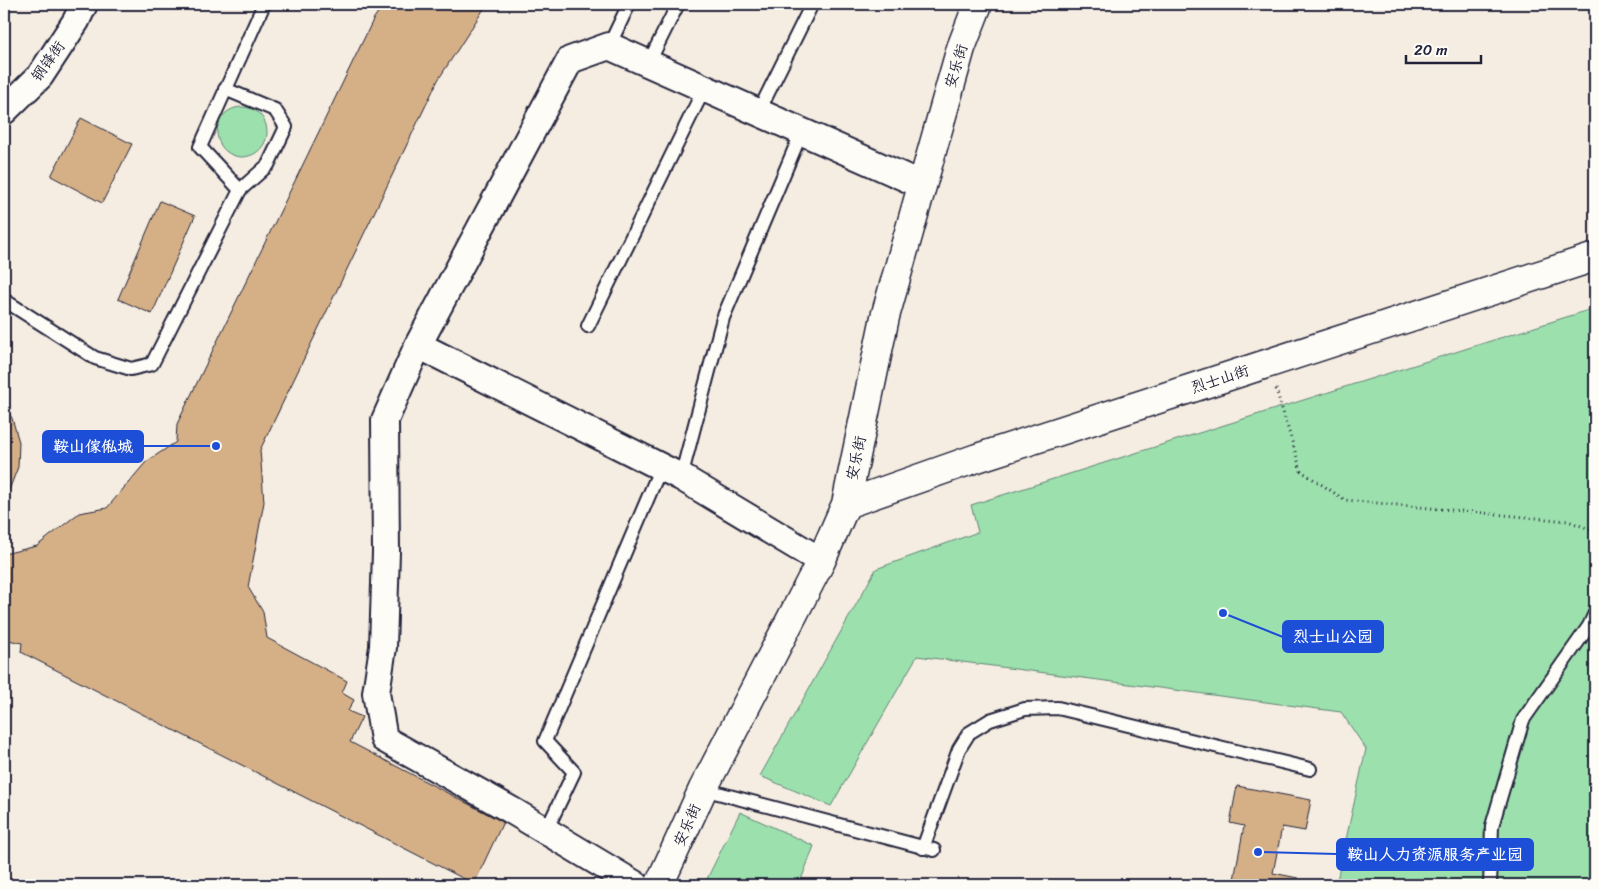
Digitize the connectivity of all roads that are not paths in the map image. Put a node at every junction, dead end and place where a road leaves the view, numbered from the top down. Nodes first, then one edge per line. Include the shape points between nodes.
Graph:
1 (84, 4) edge
2 (264, 4) edge
3 (629, 4) edge
4 (678, 4) edge
5 (812, 4) edge
6 (978, 4) edge
7 (609, 46) junction
8 (649, 62) junction
9 (705, 87) junction
10 (225, 89) junction
11 (4, 111) edge
12 (759, 111) junction
13 (802, 131) junction
14 (922, 185) junction
15 (240, 190) junction
16 (1595, 257) edge
17 (4, 300) edge
18 (588, 326) dead end
19 (418, 345) junction
20 (671, 472) junction
21 (846, 504) junction
22 (821, 560) junction
23 (1595, 613) edge
24 (1310, 769) dead end
25 (703, 789) junction
26 (546, 831) junction
27 (636, 885) edge
28 (659, 885) edge
29 (1490, 885) edge

1 - 11 street, 钢锋街 via 40,76
2 - 10 lane
3 - 7 lane
4 - 8 lane
5 - 12 lane
6 - 14 street, 安乐街 via 961,48
7 - 8 street
7 - 19 street via 570,60
8 - 9 street
9 - 12 street
9 - 18 lane
10 - 15 lane via 200,146
10 - 15 lane via 275,110 286,127 268,165
12 - 13 street
13 - 14 street
13 - 20 lane via 723,318
14 - 21 street, 安乐街 via 885,317
15 - 17 lane via 152,364 131,369 95,358
16 - 21 street, 烈士山街 via 977,458
19 - 20 street
19 - 26 street via 385,420 383,647 376,694 384,739
20 - 22 street
20 - 26 lane via 545,741 574,772
21 - 22 street, 安乐街
22 - 25 street, 安乐街
23 - 29 lane via 1523,720 1492,826
24 - 25 lane via 1058,708 1025,709 990,720 969,733 959,749 928,849
25 - 28 street, 安乐街
26 - 27 street

